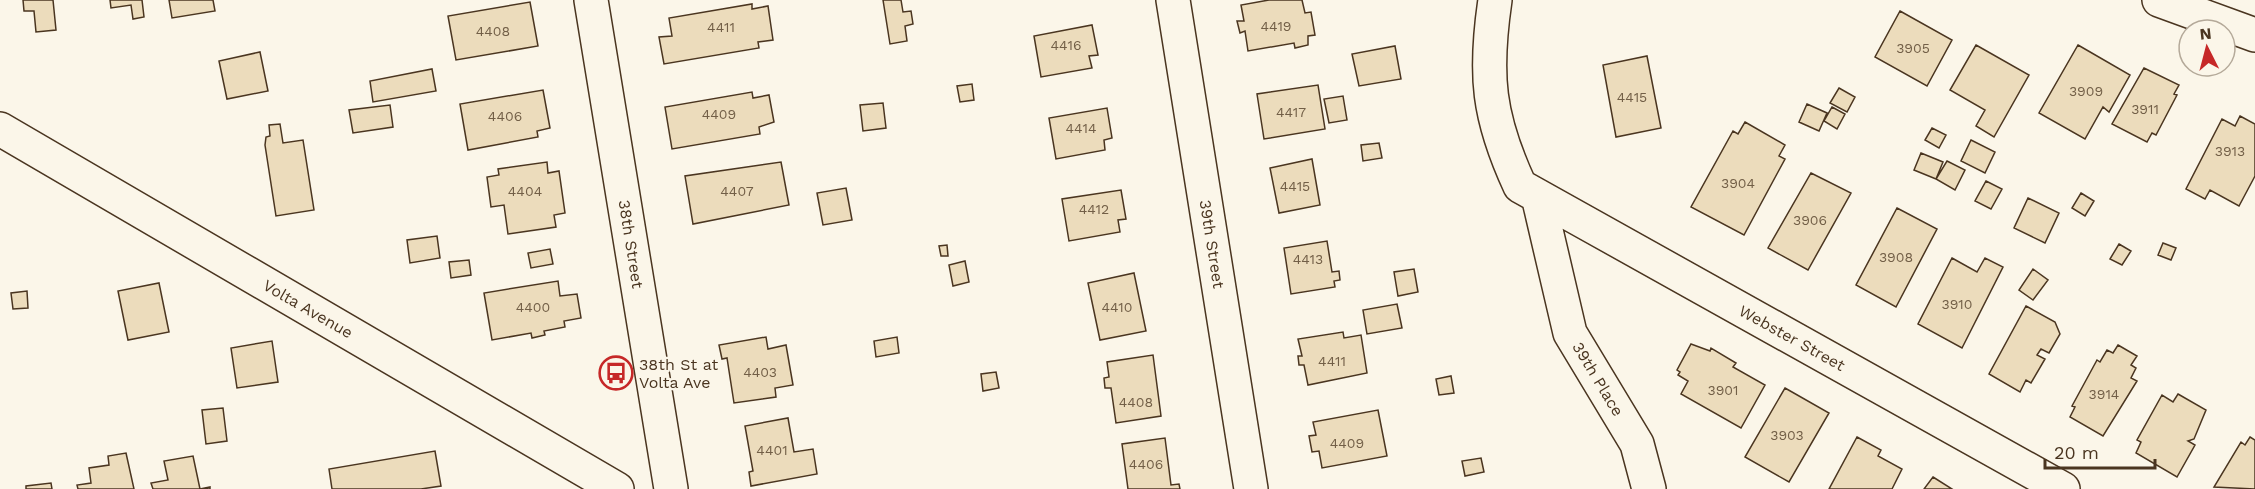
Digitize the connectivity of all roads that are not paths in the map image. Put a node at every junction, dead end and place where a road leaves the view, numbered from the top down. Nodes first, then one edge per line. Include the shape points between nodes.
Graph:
1 (591, 0) edge
2 (1173, 0) edge
3 (1495, 0) edge
4 (2159, 0) edge
5 (2255, 35) edge
6 (0, 129) edge
7 (1529, 191) junction
8 (616, 489) edge
9 (671, 489) edge
10 (1251, 489) edge
11 (1649, 489) edge
12 (2063, 489) edge

1 - 9 street, 38th Street
2 - 10 street, 39th Street
3 - 7 street, 39th Place via 1489,70 1493,118
4 - 5 street
6 - 8 street, Volta Avenue
7 - 11 street, 39th Place via 1570,333 1637,444
7 - 12 street, Webster Street

